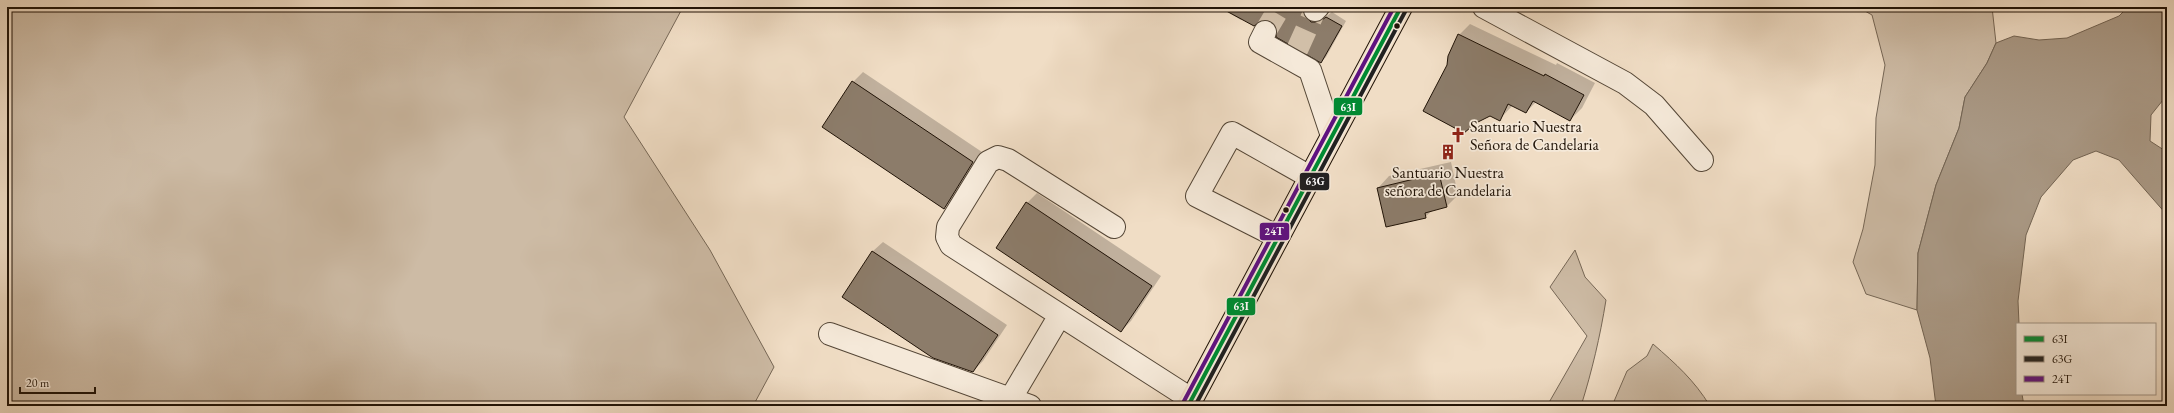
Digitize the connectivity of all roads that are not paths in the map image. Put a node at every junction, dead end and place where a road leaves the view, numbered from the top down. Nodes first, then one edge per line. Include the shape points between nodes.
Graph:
1 (1401, 7) edge
2 (1484, 7) edge
3 (1265, 32) dead end
4 (1332, 136) junction
5 (1702, 160) dead end
6 (1310, 177) junction
7 (1114, 227) dead end
8 (1278, 237) junction
9 (1060, 315) junction
10 (830, 334) dead end
11 (1021, 402) edge
12 (1190, 402) edge

1 - 4 highway
2 - 5 street via 1625,83 1654,105
3 - 4 street via 1260,42 1294,54 1310,70
4 - 6 highway
6 - 8 highway
6 - 8 street via 1232,133 1197,196
7 - 9 street via 1008,160 998,157 988,162 948,227 947,237 951,245
8 - 12 highway
9 - 11 street
9 - 12 street
10 - 11 street

